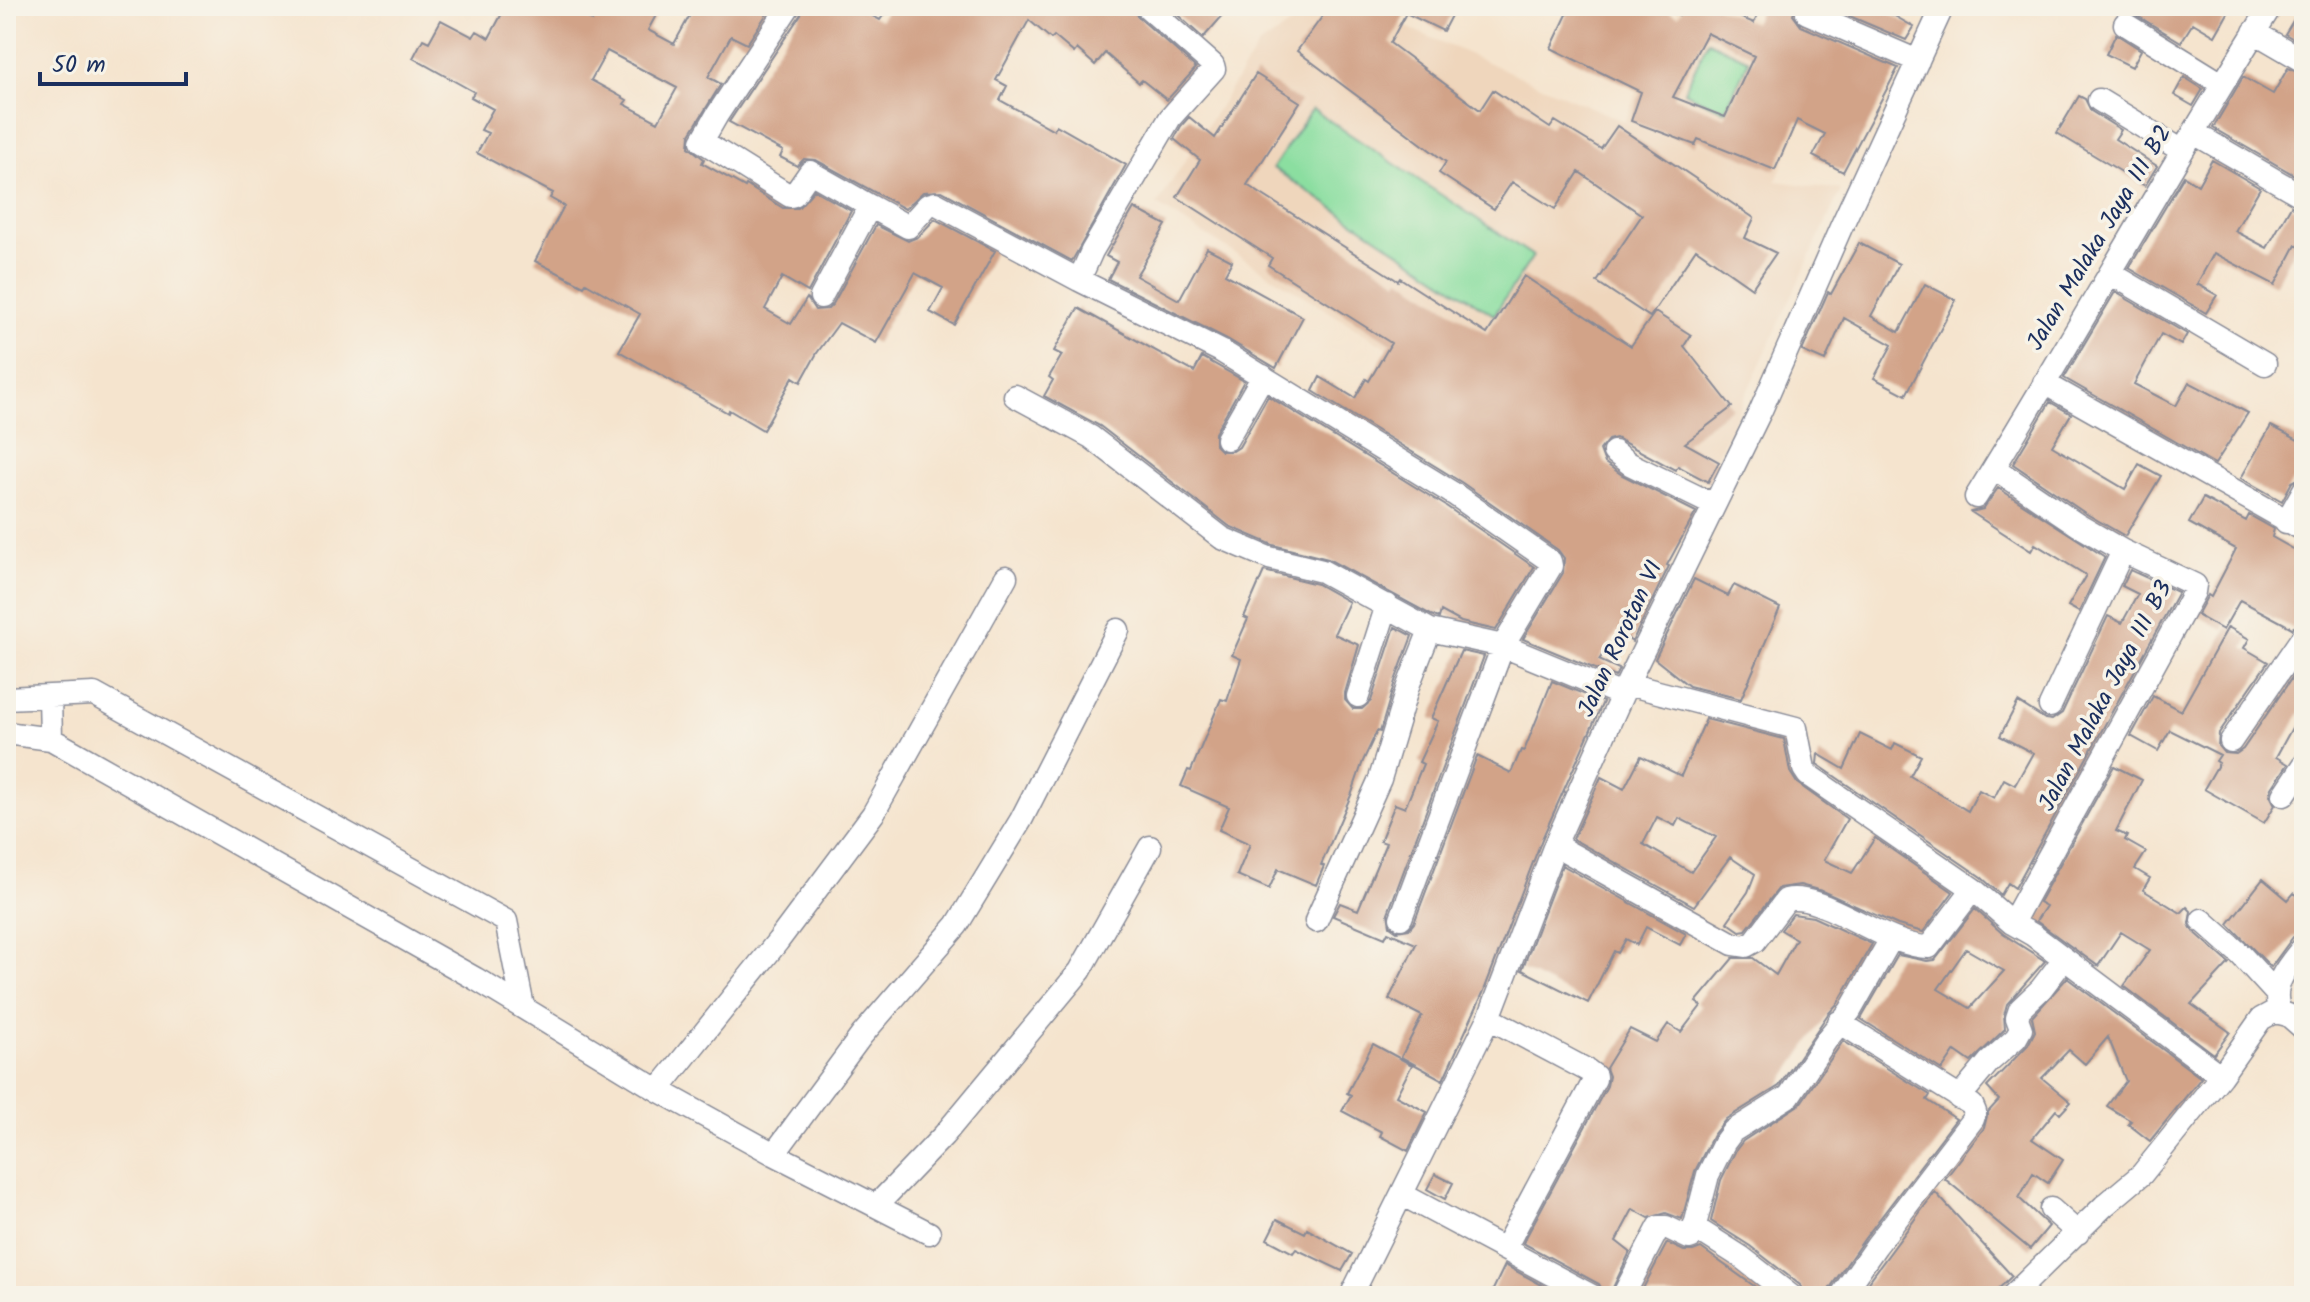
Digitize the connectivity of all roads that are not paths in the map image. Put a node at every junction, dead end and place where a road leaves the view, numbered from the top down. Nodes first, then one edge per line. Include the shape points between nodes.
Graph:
1 (789, 6) edge
2 (1943, 6) edge
3 (2271, 6) edge
4 (1155, 9) edge
5 (1807, 13) dead end
6 (2125, 24) dead end
7 (2254, 32) junction
8 (1918, 61) junction
9 (2304, 61) edge
10 (2222, 84) junction
11 (2099, 100) dead end
12 (2188, 142) junction
13 (2304, 197) edge
14 (870, 206) junction
15 (2110, 273) junction
16 (1079, 280) junction
17 (821, 297) dead end
18 (2265, 364) dead end
19 (1263, 376) junction
20 (2044, 383) junction
21 (1015, 396) dead end
22 (1227, 439) dead end
23 (1614, 452) dead end
24 (1994, 468) junction
25 (2304, 490) edge
26 (1976, 497) dead end
27 (1714, 505) junction
28 (2295, 526) edge
29 (2123, 551) junction
30 (1006, 577) dead end
31 (1387, 605) junction
32 (1118, 630) dead end
33 (1430, 630) junction
34 (2304, 635) edge
35 (1503, 646) junction
36 (1625, 689) junction
37 (50, 696) junction
38 (1358, 696) dead end
39 (6, 698) edge
40 (2050, 706) dead end
41 (6, 733) edge
42 (51, 739) junction
43 (2231, 741) dead end
44 (2304, 765) edge
45 (2284, 795) dead end
46 (1555, 845) junction
47 (1150, 847) dead end
48 (1973, 889) junction
49 (1401, 918) dead end
50 (2202, 920) dead end
51 (1316, 921) dead end
52 (2012, 923) junction
53 (1891, 939) junction
54 (2304, 946) edge
55 (2064, 959) junction
56 (2277, 1002) junction
57 (523, 1007) junction
58 (1489, 1018) junction
59 (1839, 1022) junction
60 (2304, 1029) edge
61 (2221, 1076) junction
62 (658, 1090) junction
63 (1959, 1098) junction
64 (774, 1154) junction
65 (1403, 1195) junction
66 (876, 1206) junction
67 (2051, 1209) dead end
68 (1694, 1227) junction
69 (929, 1233) dead end
70 (2078, 1233) junction
71 (1505, 1248) junction
72 (1351, 1296) edge
73 (1592, 1296) edge
74 (1623, 1296) edge
75 (1791, 1296) edge
76 (1841, 1296) edge
77 (2012, 1296) edge

1 - 14 street via 702,141 790,196 810,172
2 - 8 street, Jalan Rorotan VI
3 - 7 street, Jalan Malaka Jaya III B2
4 - 16 street via 1214,69 1170,118
5 - 8 street
6 - 10 street
7 - 9 street
7 - 10 street, Jalan Malaka Jaya III B2
8 - 27 street, Jalan Rorotan VI
10 - 12 street, Jalan Malaka Jaya III B2
11 - 12 street
12 - 13 street
12 - 15 street, Jalan Malaka Jaya III B2
14 - 16 street via 908,227 935,203
14 - 17 street
15 - 18 street
15 - 20 street, Jalan Malaka Jaya III B2
16 - 19 street
19 - 22 street
19 - 35 street via 1454,494 1550,561
20 - 24 street, Jalan Malaka Jaya III B2
20 - 28 street
21 - 31 street via 1091,437 1222,538 1269,558 1322,571
23 - 27 street
24 - 26 street, Jalan Malaka Jaya III B2
24 - 29 street
25 - 28 street
27 - 36 street, Jalan Rorotan VI
29 - 40 street, Jalan Malaka Jaya III B3
29 - 52 street, Jalan Malaka Jaya III B3 via 2193,583 2194,592
30 - 62 street via 873,814
31 - 33 street
31 - 38 street
32 - 64 street via 1021,820 957,925 862,1035
33 - 35 street
33 - 51 street via 1380,779
34 - 43 street
35 - 36 street
35 - 49 street
36 - 46 street, Jalan Rorotan VI
36 - 48 street via 1796,728 1808,775
37 - 39 street
37 - 42 street
37 - 57 street via 94,694 506,921
41 - 42 street
42 - 57 street
44 - 45 street
46 - 53 street via 1733,944 1755,941 1786,900 1795,898
46 - 58 street, Jalan Rorotan VI
47 - 66 street via 1080,971 944,1135
48 - 52 street
48 - 53 street via 1929,947
50 - 56 street via 2241,955
52 - 55 street
53 - 59 street
54 - 56 street via 2284,973
55 - 61 street
55 - 63 street via 2020,1009 2016,1038
56 - 60 street
56 - 61 street
57 - 62 street
58 - 65 street, Jalan Rorotan VI
58 - 71 street via 1595,1076
59 - 63 street
59 - 68 street via 1789,1096 1733,1131 1724,1143 1708,1175
61 - 70 street via 2142,1174
62 - 64 street
63 - 76 street via 1972,1105 1973,1119
64 - 66 street
65 - 71 street
65 - 72 street, Jalan Rorotan VI
66 - 69 street
67 - 70 street
68 - 74 street via 1689,1238 1659,1227
68 - 75 street
70 - 77 street
71 - 73 street

